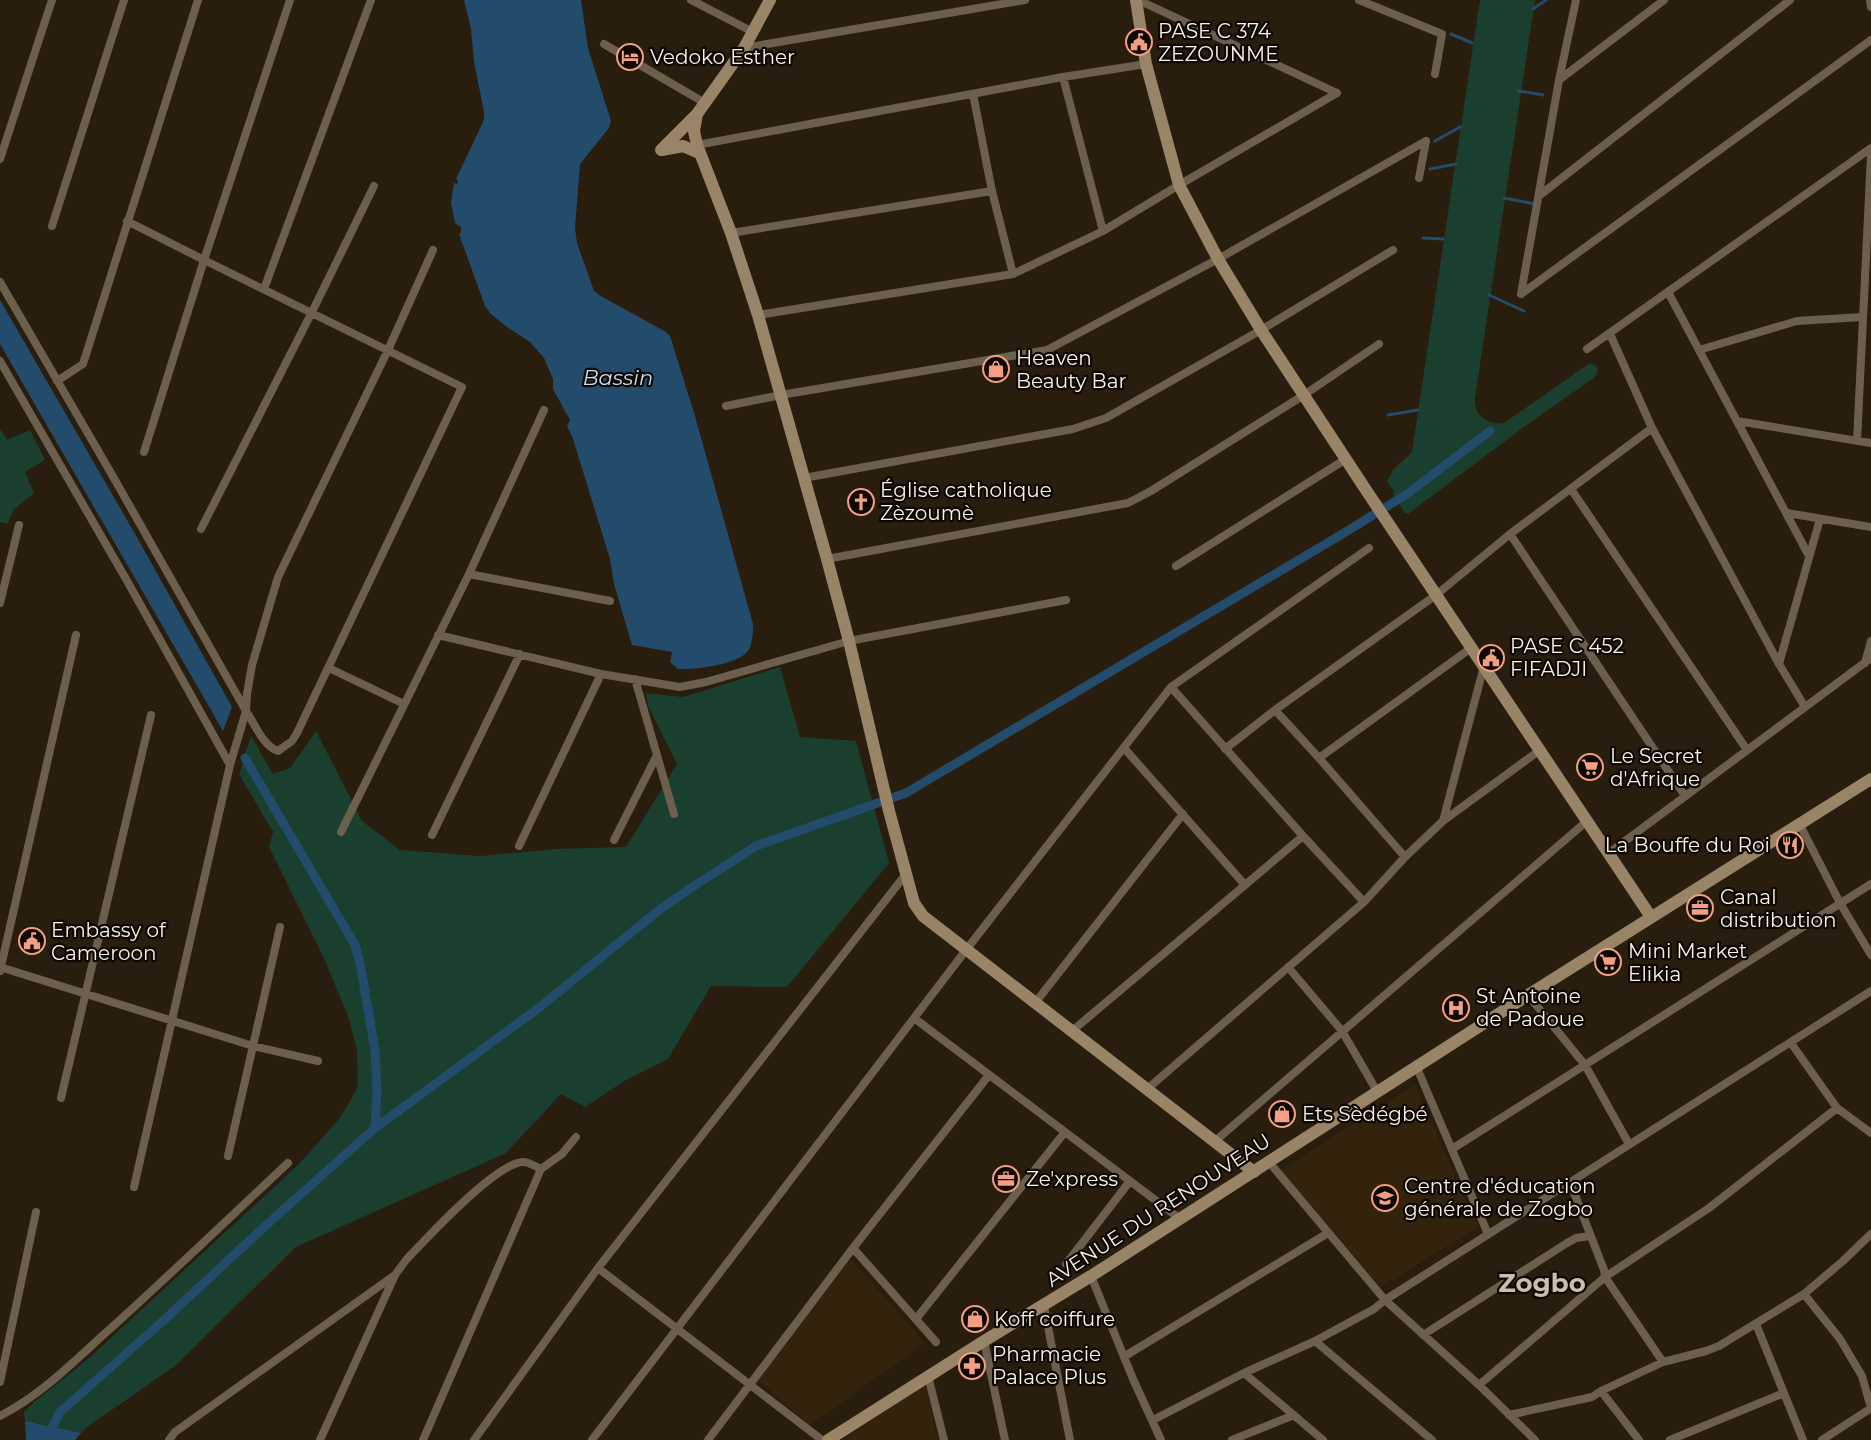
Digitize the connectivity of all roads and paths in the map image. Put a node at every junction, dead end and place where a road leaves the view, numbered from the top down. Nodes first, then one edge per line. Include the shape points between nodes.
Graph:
1 (52, 0) edge
2 (124, 0) edge
3 (198, 0) edge
4 (290, 0) edge
5 (371, 0) edge
6 (691, 0) edge
7 (770, 0) edge
8 (1025, 0) edge
9 (1137, 0) edge
10 (1359, 0) edge
11 (1576, 0) edge
12 (1664, 0) edge
13 (1790, 0) edge
14 (1870, 0) edge
15 (1871, 7) edge
16 (753, 32) junction
17 (1871, 40) edge
18 (604, 44) dead end
19 (744, 48) junction
20 (1146, 64) junction
21 (1435, 74) dead end
22 (1063, 77) junction
23 (1559, 80) junction
24 (973, 94) junction
25 (705, 103) junction
26 (697, 114) junction
27 (1871, 148) edge
28 (698, 149) junction
29 (1871, 155) edge
30 (0, 159) edge
31 (1419, 178) dead end
32 (1179, 184) junction
33 (374, 186) dead end
34 (992, 191) junction
35 (1540, 195) junction
36 (128, 221) junction
37 (52, 226) dead end
38 (1103, 231) junction
39 (731, 233) junction
40 (433, 250) dead end
41 (1393, 250) dead end
42 (1218, 259) junction
43 (204, 260) junction
44 (1013, 274) junction
45 (0, 282) edge
46 (264, 289) junction
47 (1668, 292) junction
48 (312, 312) junction
49 (758, 315) junction
50 (1862, 317) junction
51 (1261, 330) junction
52 (1610, 334) junction
53 (1379, 344) dead end
54 (1587, 349) dead end
55 (388, 350) junction
56 (1699, 350) junction
57 (0, 361) edge
58 (57, 381) junction
59 (781, 395) junction
60 (1304, 395) junction
61 (726, 406) dead end
62 (544, 410) dead end
63 (1737, 421) junction
64 (1652, 428) junction
65 (1857, 441) junction
66 (1871, 443) edge
67 (144, 453) dead end
68 (1346, 459) junction
69 (804, 478) junction
70 (1571, 489) junction
71 (1786, 513) junction
72 (1820, 519) junction
73 (19, 525) dead end
74 (1871, 527) edge
75 (201, 529) dead end
76 (1510, 534) junction
77 (1370, 548) dead end
78 (1809, 556) junction
79 (827, 559) junction
80 (1176, 566) dead end
81 (469, 574) junction
82 (1436, 595) junction
83 (1066, 600) dead end
84 (610, 601) dead end
85 (0, 603) edge
86 (438, 635) junction
87 (76, 636) dead end
88 (849, 641) junction
89 (1871, 641) edge
90 (1471, 648) junction
91 (520, 654) junction
92 (1868, 661) edge
93 (1779, 664) junction
94 (1484, 666) junction
95 (329, 668) junction
96 (601, 674) junction
97 (635, 679) junction
98 (1171, 687) junction
99 (404, 704) junction
100 (1805, 707) junction
101 (1275, 710) junction
102 (246, 711) junction
103 (151, 715) dead end
104 (1124, 747) junction
105 (1225, 749) junction
106 (1540, 750) junction
107 (1747, 750) junction
108 (657, 755) junction
109 (1319, 758) junction
110 (230, 765) junction
111 (1871, 779) edge
112 (1685, 796) junction
113 (674, 814) dead end
114 (1183, 814) junction
115 (1443, 820) junction
116 (1587, 821) junction
117 (1800, 825) junction
118 (341, 832) dead end
119 (432, 835) dead end
120 (1303, 836) junction
121 (614, 840) dead end
122 (519, 846) dead end
123 (1609, 853) junction
124 (1405, 857) junction
125 (906, 874) junction
126 (1871, 884) edge
127 (1245, 885) junction
128 (1364, 902) junction
129 (1840, 903) junction
130 (1651, 917) junction
131 (280, 927) dead end
132 (966, 950) junction
133 (1871, 955) edge
134 (1288, 967) junction
135 (0, 968) edge
136 (1871, 991) edge
137 (85, 993) junction
138 (1528, 994) junction
139 (1035, 1003) junction
140 (914, 1018) junction
141 (172, 1021) junction
142 (1072, 1031) junction
143 (1342, 1031) junction
144 (1791, 1043) junction
145 (253, 1046) junction
146 (318, 1060) dead end
147 (1585, 1065) junction
148 (1417, 1068) junction
149 (989, 1075) junction
150 (1146, 1090) junction
151 (1378, 1093) junction
152 (61, 1098) dead end
153 (1837, 1108) junction
154 (1065, 1132) junction
155 (1871, 1133) edge
156 (576, 1137) dead end
157 (1214, 1142) junction
158 (1629, 1144) junction
159 (1452, 1149) junction
160 (228, 1156) dead end
161 (1269, 1162) junction
162 (288, 1163) dead end
163 (541, 1169) junction
164 (1254, 1172) junction
165 (1130, 1181) junction
166 (1570, 1182) junction
167 (134, 1187) dead end
168 (36, 1212) dead end
169 (1179, 1218) junction
170 (1328, 1233) junction
171 (1871, 1233) edge
172 (1488, 1234) junction
173 (1590, 1236) junction
174 (854, 1248) junction
175 (1066, 1264) dead end
176 (598, 1268) junction
177 (396, 1275) junction
178 (1091, 1276) junction
179 (1605, 1277) junction
180 (1804, 1294) junction
181 (1385, 1300) junction
182 (1044, 1306) junction
183 (916, 1319) junction
184 (1756, 1324) junction
185 (677, 1329) junction
186 (1423, 1335) junction
187 (984, 1341) junction
188 (1315, 1341) junction
189 (936, 1342) dead end
190 (1125, 1356) junction
191 (1663, 1362) junction
192 (1244, 1373) junction
193 (928, 1376) junction
194 (0, 1382) edge
195 (750, 1384) junction
196 (1479, 1385) junction
197 (1601, 1391) junction
198 (1784, 1393) junction
199 (1871, 1408) edge
200 (1509, 1414) junction
201 (1294, 1415) junction
202 (0, 1416) edge
203 (1153, 1420) junction
204 (169, 1440) edge
205 (320, 1440) edge
206 (423, 1440) edge
207 (474, 1440) edge
208 (592, 1440) edge
209 (708, 1440) edge
210 (822, 1440) edge
211 (828, 1440) edge
212 (944, 1440) edge
213 (1005, 1440) edge
214 (1070, 1440) edge
215 (1161, 1440) edge
216 (1232, 1440) edge
217 (1323, 1440) edge
218 (1432, 1440) edge
219 (1535, 1440) edge
220 (1639, 1440) edge
221 (1670, 1440) edge
222 (1803, 1440) edge
223 (1822, 1440) edge

1 - 30 street
2 - 37 street
3 - 36 street
4 - 43 street
5 - 46 street
6 - 16 street
7 - 16 street
8 - 19 street
9 - 20 street
9 - 32 street via 1337,93
10 - 21 street via 1442,34
11 - 23 street
12 - 23 street
13 - 35 street
14 - 15 street
16 - 19 street
17 - 35 street via 1521,294
18 - 25 street
19 - 25 street
20 - 22 street
20 - 32 street
22 - 24 street
22 - 38 street
23 - 35 street
24 - 28 street
24 - 34 street
25 - 26 street
26 - 28 street via 694,131
26 - 28 street via 661,150 683,146
27 - 47 street
28 - 39 street
29 - 50 street
31 - 42 street via 1426,141
32 - 38 street
32 - 42 street
33 - 48 street
34 - 39 street
34 - 44 street
36 - 43 street
36 - 58 street via 83,364
38 - 44 street
39 - 49 street
40 - 55 street
41 - 51 street
42 - 51 street
42 - 59 street via 1047,350
43 - 46 street
43 - 67 street
44 - 49 street
45 - 58 street
46 - 48 street
47 - 52 street
47 - 56 street
48 - 55 street
48 - 75 street
49 - 59 street
50 - 56 street via 1797,321
50 - 65 street
51 - 60 street
51 - 69 street via 1106,418 1073,429
52 - 54 street
52 - 64 street
53 - 60 street
55 - 95 street via 462,387
55 - 102 street via 278,577 252,665
56 - 63 street
57 - 110 street
58 - 102 street
59 - 61 street
59 - 69 street
60 - 68 street
60 - 79 street via 1128,503
62 - 81 street
63 - 65 street
63 - 71 street
64 - 70 street
64 - 93 street
65 - 66 street
68 - 80 street
68 - 82 street
69 - 79 street
70 - 76 street
70 - 107 street
71 - 72 street
71 - 78 street
72 - 74 street
72 - 78 street
73 - 85 street
76 - 82 street
76 - 112 street
77 - 98 street
78 - 93 street
79 - 88 street
81 - 84 street
81 - 86 street
82 - 90 street
82 - 101 street
83 - 88 street
86 - 91 street
86 - 99 street
87 - 135 street
88 - 97 street via 680,687
88 - 125 street
89 - 92 street
90 - 94 street
90 - 109 street
91 - 96 street
91 - 119 street
92 - 100 street
93 - 100 street
94 - 106 street
94 - 115 street
95 - 99 street
95 - 102 street via 297,733 285,748 271,748
96 - 97 street
96 - 122 street
97 - 108 street
98 - 104 street
98 - 105 street
99 - 118 street
100 - 107 street
101 - 105 street
101 - 109 street
102 - 110 street
103 - 137 street
104 - 114 street
104 - 132 street
105 - 120 street
106 - 115 street
106 - 116 street
107 - 112 street
108 - 113 street
108 - 121 street
109 - 124 street
110 - 141 street
111 - 117 street, AVENUE DU RENOUVEAU
112 - 123 street
114 - 127 street
114 - 139 street
115 - 124 street
116 - 123 street
116 - 143 street
117 - 129 street
117 - 130 street, AVENUE DU RENOUVEAU
120 - 127 street
120 - 128 street
123 - 130 street
124 - 128 street
125 - 132 street via 914,903 923,916
125 - 176 street
126 - 129 street
127 - 142 street
128 - 134 street
129 - 133 street
129 - 147 street
130 - 138 street, AVENUE DU RENOUVEAU
131 - 145 street
132 - 139 street
132 - 140 street
134 - 143 street
134 - 150 street
135 - 137 street
136 - 144 street
137 - 141 street
137 - 152 street
138 - 147 street
138 - 148 street, AVENUE DU RENOUVEAU
139 - 142 street
140 - 149 street
140 - 185 street
141 - 145 street
141 - 167 street
142 - 150 street
143 - 151 street
143 - 157 street
144 - 153 street
144 - 158 street
145 - 146 street
145 - 160 street
147 - 158 street
147 - 159 street
148 - 151 street, AVENUE DU RENOUVEAU
148 - 159 street
149 - 154 street
149 - 174 street
150 - 157 street
151 - 161 street, AVENUE DU RENOUVEAU
153 - 155 street
153 - 179 street via 1709,1208
154 - 165 street
154 - 183 street
156 - 163 street via 562,1154
157 - 164 street
158 - 166 street
159 - 172 street
161 - 164 street, AVENUE DU RENOUVEAU
161 - 170 street
162 - 202 street via 58,1377
163 - 177 street via 525,1161 510,1165 486,1182 406,1260
163 - 206 street
164 - 169 street, AVENUE DU RENOUVEAU
165 - 169 street
165 - 175 street
166 - 172 street
166 - 173 street
168 - 194 street
169 - 178 street, AVENUE DU RENOUVEAU
170 - 181 street
170 - 190 street
171 - 180 street
172 - 181 street
173 - 179 street
173 - 186 street via 1567,1243
174 - 183 street
174 - 195 street
176 - 185 street
176 - 207 street
177 - 204 street
177 - 205 street
178 - 182 street, AVENUE DU RENOUVEAU
178 - 190 street
179 - 191 street
179 - 196 street
180 - 184 street
180 - 199 street via 1862,1376
181 - 186 street
181 - 188 street
182 - 187 street, AVENUE DU RENOUVEAU
182 - 214 street
183 - 189 street
184 - 191 street via 1706,1352
184 - 198 street
185 - 195 street
185 - 208 street
186 - 196 street
187 - 193 street, AVENUE DU RENOUVEAU
187 - 213 street
188 - 192 street
188 - 218 street
190 - 203 street
191 - 197 street
192 - 201 street
192 - 203 street
193 - 211 street, AVENUE DU RENOUVEAU
193 - 212 street
195 - 209 street
195 - 210 street
196 - 200 street
197 - 200 street via 1592,1397
197 - 220 street
198 - 221 street
198 - 222 street
199 - 223 street
200 - 219 street
201 - 216 street
201 - 217 street
203 - 215 street

